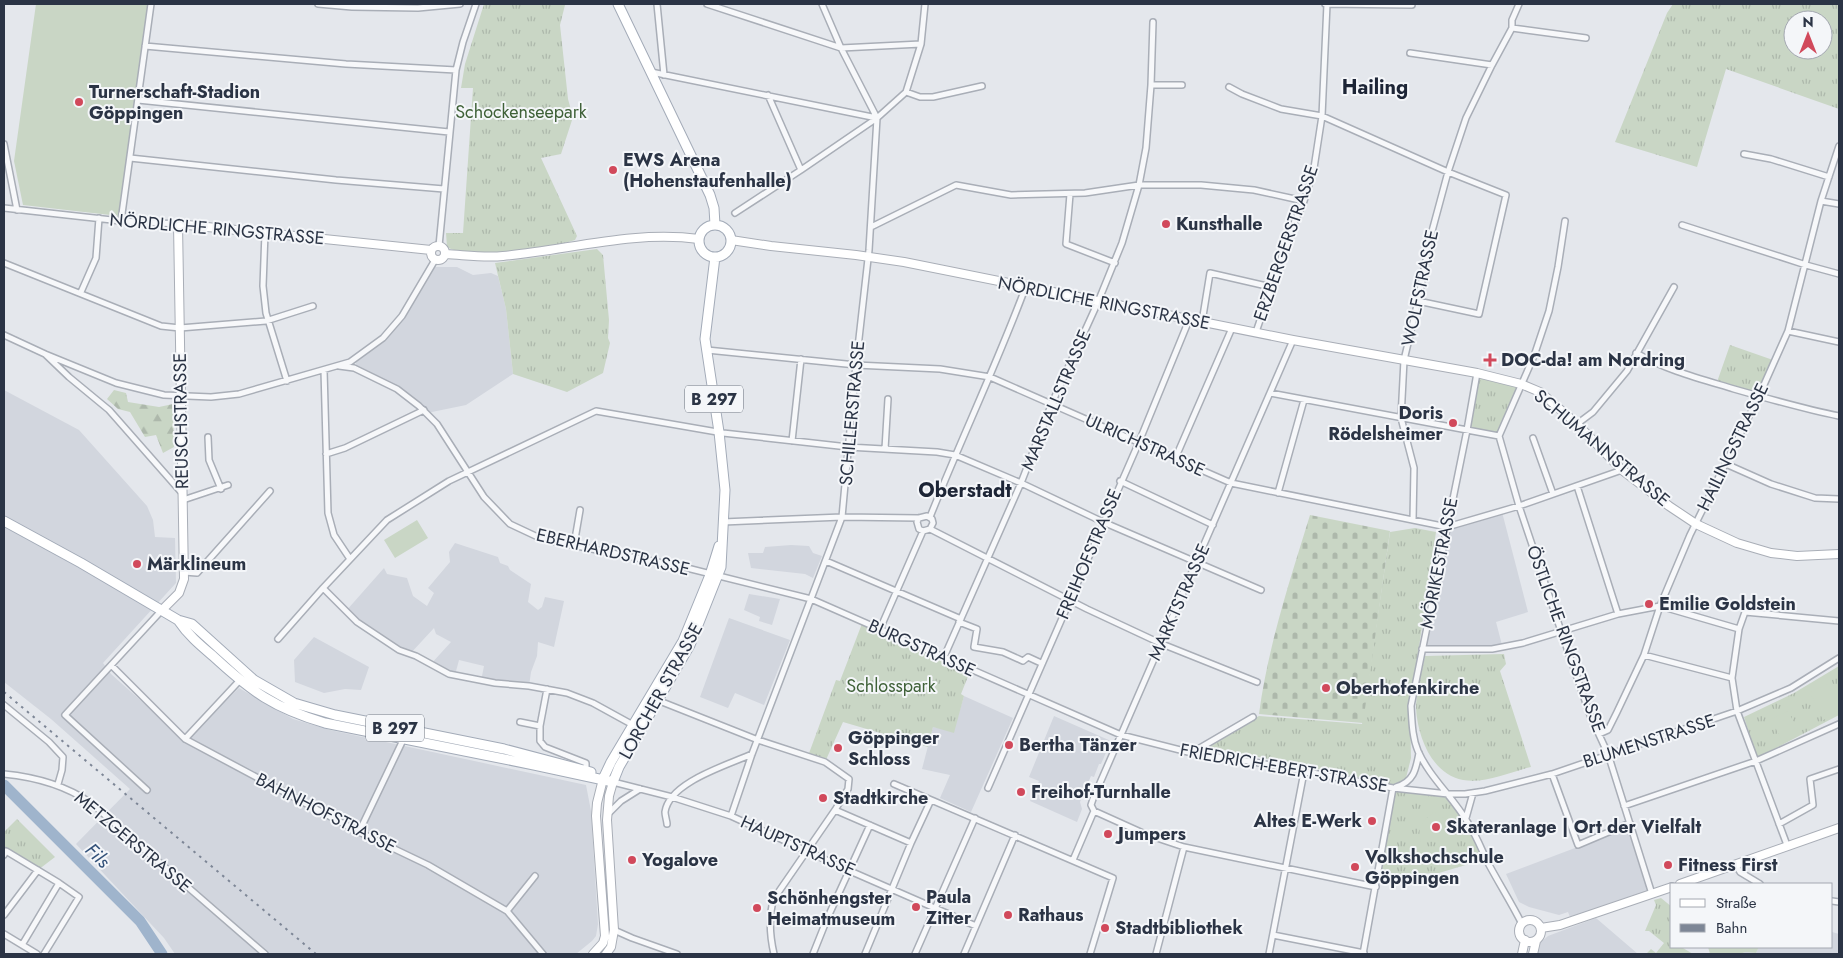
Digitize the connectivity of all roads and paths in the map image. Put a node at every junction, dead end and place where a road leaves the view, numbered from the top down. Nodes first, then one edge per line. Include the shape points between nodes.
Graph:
1 (151, 4) edge
2 (318, 4) edge
3 (460, 4) edge
4 (476, 4) edge
5 (618, 4) edge
6 (657, 4) edge
7 (707, 4) edge
8 (822, 4) edge
9 (925, 4) edge
10 (1326, 4) edge
11 (1519, 4) edge
12 (1412, 5) edge
13 (1153, 22) dead end
14 (1512, 28) junction
15 (1586, 38) dead end
16 (921, 44) junction
17 (145, 46) junction
18 (841, 48) junction
19 (1410, 53) dead end
20 (1492, 65) junction
21 (456, 70) junction
22 (651, 72) junction
23 (664, 75) junction
24 (1151, 85) junction
25 (1182, 85) dead end
26 (982, 86) dead end
27 (1229, 87) dead end
28 (906, 92) junction
29 (768, 95) junction
30 (138, 100) junction
31 (1322, 116) junction
32 (877, 118) junction
33 (449, 132) junction
34 (4, 144) edge
35 (1839, 146) edge
36 (5, 152) edge
37 (1744, 154) dead end
38 (130, 158) junction
39 (801, 170) junction
40 (1448, 172) junction
41 (1829, 177) junction
42 (1139, 186) junction
43 (444, 188) junction
44 (1070, 194) junction
45 (1304, 202) junction
46 (1821, 202) junction
47 (1839, 204) edge
48 (4, 208) edge
49 (16, 210) junction
50 (735, 213) dead end
51 (100, 218) junction
52 (121, 221) junction
53 (1564, 221) dead end
54 (178, 224) junction
55 (715, 225) junction
56 (1682, 225) dead end
57 (871, 227) junction
58 (264, 233) junction
59 (699, 239) junction
60 (731, 240) junction
61 (439, 246) junction
62 (431, 250) junction
63 (446, 254) junction
64 (868, 256) junction
65 (714, 258) junction
66 (435, 260) junction
67 (4, 263) edge
68 (1115, 263) junction
69 (1806, 265) junction
70 (1839, 274) edge
71 (1026, 286) junction
72 (1271, 287) junction
73 (1674, 287) dead end
74 (81, 292) junction
75 (1418, 301) junction
76 (1098, 302) junction
77 (312, 306) dead end
78 (268, 320) junction
79 (1189, 320) junction
80 (1202, 322) junction
81 (180, 328) junction
82 (1232, 328) junction
83 (1788, 331) junction
84 (1256, 332) junction
85 (4, 335) edge
86 (1293, 340) junction
87 (1839, 342) edge
88 (707, 350) junction
89 (1636, 353) junction
90 (45, 354) junction
91 (801, 359) junction
92 (1404, 360) junction
93 (856, 365) junction
94 (338, 366) junction
95 (324, 370) junction
96 (1477, 373) junction
97 (990, 377) junction
98 (288, 380) junction
99 (1521, 384) junction
100 (1270, 393) junction
101 (180, 396) junction
102 (1759, 396) junction
103 (888, 399) dead end
104 (1304, 400) junction
105 (1052, 403) junction
106 (424, 410) junction
107 (1839, 416) edge
108 (1401, 418) junction
109 (1577, 424) junction
110 (1467, 430) junction
111 (719, 432) junction
112 (1499, 436) junction
113 (208, 437) dead end
114 (1533, 438) dead end
115 (792, 441) junction
116 (1139, 442) junction
117 (848, 447) junction
118 (885, 449) junction
119 (326, 454) junction
120 (955, 455) junction
121 (1175, 459) junction
122 (1726, 464) junction
123 (1622, 470) junction
124 (467, 472) junction
125 (1120, 481) junction
126 (1021, 483) junction
127 (1231, 483) junction
128 (228, 485) dead end
129 (1577, 486) junction
130 (221, 489) junction
131 (270, 492) dead end
132 (1278, 492) junction
133 (1553, 494) junction
134 (182, 497) junction
135 (1839, 499) edge
136 (1519, 506) junction
137 (580, 510) dead end
138 (842, 517) junction
139 (930, 517) junction
140 (919, 518) junction
141 (1413, 520) junction
142 (4, 521) edge
143 (723, 522) junction
144 (1103, 522) junction
145 (1696, 524) junction
146 (1213, 525) junction
147 (1447, 527) junction
148 (930, 530) junction
149 (923, 531) junction
150 (574, 545) junction
151 (1839, 554) edge
152 (350, 559) junction
153 (987, 559) junction
154 (826, 561) junction
155 (1197, 562) junction
156 (184, 572) junction
157 (714, 576) junction
158 (322, 588) junction
159 (1261, 590) dead end
160 (896, 591) junction
161 (811, 599) junction
162 (1070, 600) junction
163 (1660, 606) junction
164 (162, 610) junction
165 (1618, 614) junction
166 (178, 620) junction
167 (960, 620) junction
168 (1839, 621) edge
169 (880, 629) junction
170 (1739, 629) junction
171 (1561, 632) junction
172 (278, 639) dead end
173 (1162, 644) junction
174 (1422, 649) junction
175 (1644, 655) junction
176 (944, 657) junction
177 (1839, 658) edge
178 (1041, 663) junction
179 (111, 665) junction
180 (246, 673) junction
181 (1732, 678) junction
182 (240, 681) junction
183 (1257, 682) dead end
184 (547, 689) junction
185 (1027, 695) junction
186 (654, 698) junction
187 (4, 705) edge
188 (1737, 711) junction
189 (1253, 717) dead end
190 (520, 722) dead end
191 (1839, 724) edge
192 (540, 726) junction
193 (634, 726) junction
194 (1599, 734) junction
195 (405, 735) junction
196 (1121, 735) junction
197 (185, 739) junction
198 (758, 740) junction
199 (1192, 753) junction
200 (1419, 753) junction
201 (752, 754) junction
202 (1608, 754) junction
203 (1756, 761) junction
204 (1839, 769) edge
205 (1304, 772) junction
206 (585, 773) junction
207 (7, 774) edge
208 (1552, 774) junction
209 (603, 779) junction
210 (613, 782) junction
211 (58, 784) junction
212 (894, 784) dead end
213 (988, 788) dead end
214 (1393, 788) junction
215 (640, 789) junction
216 (147, 790) dead end
217 (1473, 793) junction
218 (1448, 794) junction
219 (672, 797) junction
220 (931, 800) junction
221 (1624, 806) junction
222 (835, 810) junction
223 (1094, 811) junction
224 (608, 814) junction
225 (731, 816) junction
226 (975, 818) junction
227 (1466, 818) junction
228 (1630, 823) junction
229 (667, 824) dead end
230 (1779, 824) junction
231 (870, 825) junction
232 (1839, 828) edge
233 (359, 832) junction
234 (1015, 835) junction
235 (911, 843) junction
236 (1787, 845) junction
237 (1184, 848) junction
238 (807, 851) junction
239 (4, 854) edge
240 (1071, 860) junction
241 (1735, 864) junction
242 (1285, 869) junction
243 (38, 870) junction
244 (850, 871) junction
245 (535, 876) dead end
246 (59, 883) junction
247 (1683, 883) edge
248 (1758, 883) edge
249 (1376, 887) junction
250 (892, 888) junction
251 (1670, 888) edge
252 (1652, 894) junction
253 (935, 907) junction
254 (507, 911) junction
255 (4, 915) edge
256 (1522, 924) junction
257 (976, 926) junction
258 (1541, 928) junction
259 (604, 929) junction
260 (614, 930) junction
261 (4, 934) edge
262 (1273, 935) junction
263 (1525, 940) junction
264 (1536, 941) junction
265 (22, 945) junction
266 (37, 954) edge
267 (44, 954) edge
268 (266, 954) edge
269 (543, 954) edge
270 (593, 954) edge
271 (606, 954) edge
272 (677, 954) edge
273 (774, 954) edge
274 (813, 954) edge
275 (864, 954) edge
276 (914, 954) edge
277 (964, 954) edge
278 (1090, 954) edge
279 (1156, 954) edge
280 (1269, 954) edge
281 (1363, 954) edge
282 (1522, 954) edge
283 (1533, 954) edge

1 - 17 street
2 - 3 street via 418,8
4 - 21 street
5 - 22 main road
6 - 23 street
7 - 18 street
8 - 18 street
9 - 16 street
10 - 12 street
10 - 31 street, ERZBERGERSTRASSE
11 - 14 street, WOLFSTRASSE
13 - 24 street, MARSTALLSTRASSE
14 - 15 street
14 - 20 street, WOLFSTRASSE
16 - 18 street
16 - 28 street
17 - 21 street
17 - 30 street
18 - 32 street
19 - 20 street
20 - 40 street, WOLFSTRASSE via 1466,118
21 - 33 street
22 - 23 street
22 - 55 main road via 710,195
23 - 29 street
24 - 25 street
24 - 42 street, MARSTALLSTRASSE
26 - 28 street via 933,97
27 - 31 street via 1281,109
28 - 32 street
29 - 32 street
29 - 39 street
30 - 33 street
30 - 38 street
31 - 40 street
31 - 45 street, ERZBERGERSTRASSE via 1314,168
32 - 39 street
32 - 57 street, SCHILLERSTRASSE
33 - 43 street
34 - 36 street
35 - 41 street, HAILINGSTRASSE
36 - 49 street
37 - 41 street
38 - 43 street
38 - 52 street
39 - 50 street
40 - 75 street, WOLFSTRASSE via 1429,242
40 - 75 street via 1506,195 1479,314
41 - 46 street, HAILINGSTRASSE
42 - 44 street
42 - 45 street via 1228,187 1262,191
42 - 68 street, MARSTALLSTRASSE
43 - 61 street
44 - 57 street via 1012,195 956,185
44 - 68 street via 1066,244
45 - 72 street, ERZBERGERSTRASSE
46 - 47 street
46 - 69 street, HAILINGSTRASSE
48 - 49 street, NÖRDLICHE RINGSTRASSE
49 - 51 street, NÖRDLICHE RINGSTRASSE
51 - 52 street, NÖRDLICHE RINGSTRASSE
51 - 74 street via 96,258
52 - 54 street, NÖRDLICHE RINGSTRASSE
53 - 99 street via 1550,311
54 - 58 street, NÖRDLICHE RINGSTRASSE
54 - 81 street, REUSCHSTRASSE
55 - 59 main road via 703,231
55 - 60 main road via 724,228
56 - 69 street
57 - 64 street, SCHILLERSTRASSE
58 - 62 street, NÖRDLICHE RINGSTRASSE
58 - 78 street via 263,286
59 - 63 street via 631,239 502,256
59 - 65 main road via 701,250
60 - 64 street, NÖRDLICHE RINGSTRASSE
60 - 65 main road via 729,250
61 - 62 street
61 - 63 street
62 - 66 street
63 - 66 street via 442,260
64 - 71 street, NÖRDLICHE RINGSTRASSE
64 - 93 street, SCHILLERSTRASSE
65 - 88 main road, LORCHER STRASSE / B 297 via 705,339
66 - 94 street via 402,316 383,338 350,362
67 - 74 street
68 - 76 street, MARSTALLSTRASSE
69 - 70 street
69 - 83 street, HAILINGSTRASSE
71 - 76 street, NÖRDLICHE RINGSTRASSE
71 - 97 street
72 - 80 street via 1210,273
72 - 84 street, ERZBERGERSTRASSE
73 - 89 street
74 - 81 street via 161,326
75 - 92 street, WOLFSTRASSE
76 - 79 street, NÖRDLICHE RINGSTRASSE
76 - 105 street, MARSTALLSTRASSE
77 - 78 street
78 - 81 street
78 - 98 street
79 - 80 street, NÖRDLICHE RINGSTRASSE
79 - 116 street, FREIHOFSTRASSE
80 - 82 street, NÖRDLICHE RINGSTRASSE
81 - 101 street, REUSCHSTRASSE
82 - 84 street, NÖRDLICHE RINGSTRASSE
82 - 121 street
83 - 87 street
83 - 102 street, HAILINGSTRASSE
84 - 86 street, NÖRDLICHE RINGSTRASSE
85 - 90 street
86 - 92 street, NÖRDLICHE RINGSTRASSE
86 - 100 street, MARKTSTRASSE
88 - 91 street, ULRICHSTRASSE
88 - 111 main road, LORCHER STRASSE / B 297
89 - 102 street via 1698,378
89 - 109 street via 1627,371 1593,412
90 - 101 street via 116,383
90 - 134 street via 109,410
91 - 93 street, ULRICHSTRASSE
91 - 115 street
92 - 96 street, NÖRDLICHE RINGSTRASSE
92 - 108 street, WOLFSTRASSE
93 - 97 street, ULRICHSTRASSE via 940,369
93 - 117 street, SCHILLERSTRASSE
94 - 95 street
94 - 106 street, EBERHARDSTRASSE via 354,368 397,389
95 - 98 street
95 - 119 street
96 - 99 street, SCHUMANNSTRASSE
96 - 110 street, MÖRIKESTRASSE
97 - 105 street, ULRICHSTRASSE
97 - 120 street
98 - 101 street via 239,394
99 - 109 street, SCHUMANNSTRASSE via 1540,392
99 - 112 street
100 - 104 street
100 - 127 street, MARKTSTRASSE
101 - 134 street, REUSCHSTRASSE
102 - 107 street
102 - 122 street, HAILINGSTRASSE
103 - 118 street
104 - 108 street
104 - 132 street
105 - 116 street, ULRICHSTRASSE
105 - 126 street, MARSTALLSTRASSE
106 - 119 street
106 - 124 street, EBERHARDSTRASSE via 437,424
108 - 110 street
108 - 141 street, WOLFSTRASSE via 1414,468
109 - 123 street, SCHUMANNSTRASSE
110 - 112 street
110 - 147 street, MÖRIKESTRASSE
111 - 115 street
111 - 124 street via 596,411
111 - 143 main road, LORCHER STRASSE / B 297 via 725,490
112 - 136 street, ÖSTLICHE RINGSTRASSE
113 - 130 street via 209,460
114 - 133 street
115 - 117 street
116 - 121 street, ULRICHSTRASSE
116 - 125 street, FREIHOFSTRASSE
117 - 118 street
117 - 138 street, SCHILLERSTRASSE
118 - 120 street
119 - 152 street via 330,526
120 - 126 street
120 - 139 street
121 - 127 street, ULRICHSTRASSE
122 - 135 street via 1771,484 1815,498
122 - 145 street, HAILINGSTRASSE
123 - 129 street
123 - 145 street, SCHUMANNSTRASSE
124 - 150 street, EBERHARDSTRASSE via 484,497 510,524 542,539
124 - 152 street via 387,520
125 - 144 street, FREIHOFSTRASSE
125 - 146 street
126 - 144 street
126 - 153 street, MARSTALLSTRASSE
127 - 132 street, ULRICHSTRASSE
127 - 146 street, MARKTSTRASSE
128 - 130 street
129 - 133 street
129 - 165 street
130 - 134 street
131 - 156 street via 197,573
132 - 141 street, ULRICHSTRASSE
133 - 136 street
134 - 156 street, REUSCHSTRASSE
136 - 147 street
136 - 171 street, ÖSTLICHE RINGSTRASSE
137 - 150 street
138 - 140 street
138 - 143 street
138 - 154 street, SCHILLERSTRASSE
139 - 140 street
139 - 148 street via 933,523
140 - 149 street via 917,526
141 - 147 street, ULRICHSTRASSE
142 - 164 main road, B 297
143 - 157 main road, LORCHER STRASSE / B 297 via 722,555
144 - 155 street
144 - 162 street, FREIHOFSTRASSE
145 - 151 street, SCHUMANNSTRASSE via 1737,543 1771,553 1789,556
145 - 163 street, HAILINGSTRASSE
146 - 155 street, MARKTSTRASSE
147 - 174 street, MÖRIKESTRASSE
148 - 149 street
148 - 153 street
149 - 160 street
150 - 157 street, EBERHARDSTRASSE
152 - 158 street
153 - 162 street
153 - 167 street, MARSTALLSTRASSE
154 - 160 street
154 - 161 street, SCHILLERSTRASSE
155 - 159 street
155 - 173 street, MARKTSTRASSE
156 - 164 street, REUSCHSTRASSE via 179,593
157 - 161 street, BURGSTRASSE
157 - 186 main road, LORCHER STRASSE / B 297 via 690,645
158 - 172 street
158 - 184 street via 357,622 399,650 430,665 456,676
160 - 167 street
160 - 169 street
161 - 169 street, BURGSTRASSE
161 - 198 street, SCHILLERSTRASSE
162 - 173 street
162 - 178 street, FREIHOFSTRASSE
163 - 165 street
163 - 170 street
163 - 175 street, HAILINGSTRASSE
164 - 166 main road, B 297
164 - 179 street
165 - 171 street
166 - 180 main road, B 297 via 192,624
166 - 182 main road, B 297 via 186,632
167 - 176 street, MARSTALLSTRASSE
167 - 178 street via 977,629 974,646 1023,661 1028,657
168 - 170 street via 1745,612
169 - 176 street, BURGSTRASSE
170 - 181 street
171 - 174 street via 1492,649
171 - 194 street, ÖSTLICHE RINGSTRASSE
173 - 183 street
173 - 196 street, MARKTSTRASSE
174 - 200 street, MÖRIKESTRASSE via 1411,706
175 - 181 street
175 - 194 street, HAILINGSTRASSE via 1608,730
176 - 185 street, BURGSTRASSE
177 - 188 street, BLUMENSTRASSE via 1791,688
178 - 185 street, FREIHOFSTRASSE
179 - 197 street, BAHNHOFSTRASSE
179 - 216 street via 65,716
180 - 182 street
180 - 195 main road, B 297 via 278,695 308,708
181 - 188 street
182 - 195 main road, B 297 via 264,698 298,715 325,723
182 - 197 street
184 - 192 street
184 - 193 street via 593,703
185 - 196 street, BURGSTRASSE
185 - 213 street, FREIHOFSTRASSE
186 - 193 main road, LORCHER STRASSE / B 297
186 - 198 street
186 - 210 main road, LORCHER STRASSE / B 297
187 - 211 street, METZGERSTRASSE via 63,757
188 - 202 street, BLUMENSTRASSE
188 - 203 street
189 - 199 street
190 - 192 street
191 - 203 street
192 - 206 street via 540,741 545,747 586,763
193 - 209 main road, LORCHER STRASSE / B 297
194 - 202 street, ÖSTLICHE RINGSTRASSE
195 - 206 main road, B 297
195 - 233 street
196 - 199 street, FRIEDRICH-EBERT-STRASSE
196 - 223 street, MARKTSTRASSE via 1091,803
197 - 233 street, BAHNHOFSTRASSE
198 - 201 street, SCHILLERSTRASSE
198 - 222 street via 821,761 848,779 848,789
199 - 205 street, FRIEDRICH-EBERT-STRASSE
200 - 214 street via 1408,782
200 - 218 street, MÖRIKESTRASSE
201 - 219 street via 682,787
201 - 225 street, SCHILLERSTRASSE
202 - 208 street, BLUMENSTRASSE
202 - 221 street, ÖSTLICHE RINGSTRASSE
203 - 221 street
203 - 230 street
204 - 230 street via 1810,779 1813,804
205 - 214 street, FRIEDRICH-EBERT-STRASSE
205 - 242 street
206 - 209 main road, B 297
207 - 211 street
208 - 217 street, BLUMENSTRASSE
208 - 228 street via 1578,844
209 - 210 main road, B 297
209 - 259 street via 596,816
210 - 215 street, HAUPTSTRASSE
210 - 224 street
211 - 268 street, METZGERSTRASSE via 91,803
212 - 220 street
214 - 218 street, FRIEDRICH-EBERT-STRASSE
214 - 249 street
215 - 219 street, HAUPTSTRASSE
215 - 224 street
217 - 218 street, BLUMENSTRASSE
217 - 227 street
218 - 227 street, MÖRIKESTRASSE
219 - 225 street, HAUPTSTRASSE
219 - 229 street via 665,812
220 - 226 street
220 - 235 street
221 - 228 street, ÖSTLICHE RINGSTRASSE
222 - 231 street
222 - 238 street
223 - 237 street
223 - 240 street, MARKTSTRASSE
224 - 260 street
225 - 238 street, HAUPTSTRASSE
226 - 234 street
226 - 253 street
227 - 256 street, MÖRIKESTRASSE
228 - 252 street, ÖSTLICHE RINGSTRASSE
230 - 236 street
231 - 235 street
231 - 244 street
232 - 236 street
233 - 254 street, BAHNHOFSTRASSE via 428,865
234 - 240 street
234 - 257 street
235 - 250 street
236 - 241 street
237 - 242 street
237 - 279 street
238 - 244 street, HAUPTSTRASSE
238 - 273 street via 773,900
239 - 243 street via 6,851
240 - 278 street via 1113,878
241 - 247 street
241 - 248 street via 1740,872
242 - 249 street
242 - 262 street
243 - 246 street
243 - 255 street
244 - 250 street, HAUPTSTRASSE
244 - 274 street
245 - 254 street
246 - 265 street
246 - 267 street via 79,897
249 - 281 street
250 - 253 street, HAUPTSTRASSE
250 - 275 street
251 - 252 street
252 - 258 street via 1560,925
253 - 257 street, HAUPTSTRASSE
253 - 276 street
254 - 269 street, BAHNHOFSTRASSE
256 - 258 street via 1531,920
256 - 263 street via 1520,933
257 - 277 street
258 - 264 street via 1541,935
259 - 260 street
259 - 270 street via 603,943
260 - 271 street via 611,947
260 - 272 street
261 - 265 street
262 - 280 street
262 - 281 street
263 - 264 street
263 - 282 street
264 - 283 street
265 - 266 street

